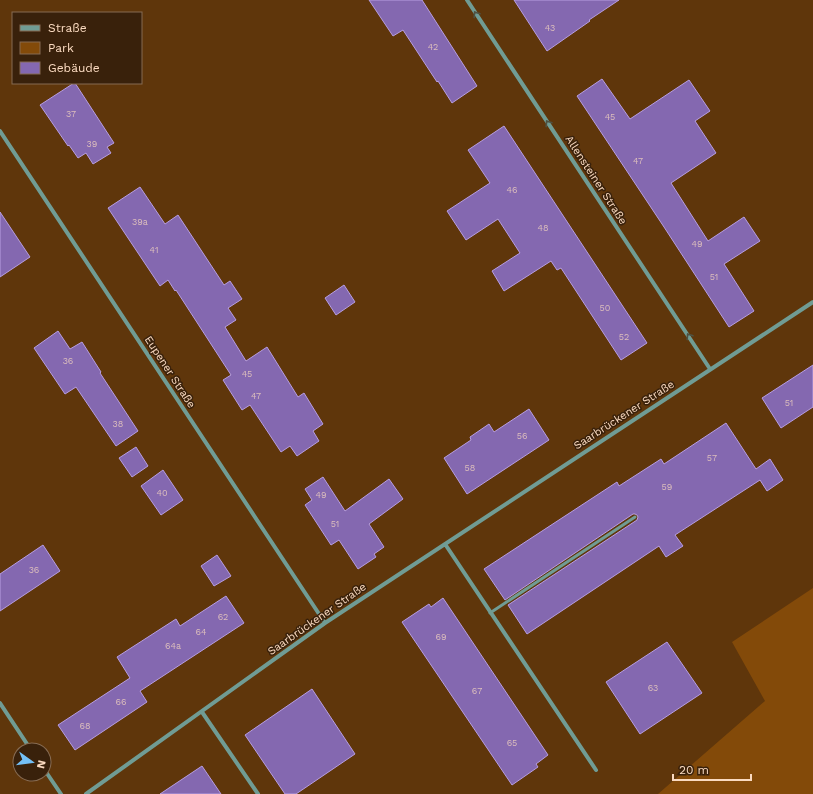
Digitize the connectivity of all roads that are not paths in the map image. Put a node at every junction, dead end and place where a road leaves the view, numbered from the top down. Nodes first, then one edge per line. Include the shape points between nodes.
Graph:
1 (467, 0) edge
2 (0, 131) edge
3 (813, 302) edge
4 (710, 369) junction
5 (635, 516) dead end
6 (445, 544) junction
7 (490, 613) junction
8 (325, 623) junction
9 (0, 703) edge
10 (202, 712) junction
11 (26, 742) edge
12 (596, 770) dead end
13 (52, 781) edge
14 (61, 794) edge
15 (86, 794) edge
16 (258, 794) edge

4 -> 1 street, Allensteiner Straße
2 - 8 street, Eupener Straße
3 - 4 street, Saarbrückener Straße
4 - 6 street, Saarbrückener Straße
5 - 7 lane
6 - 7 street
6 - 8 street, Saarbrückener Straße
7 - 12 street
8 - 10 street, Saarbrückener Straße
9 - 11 street
10 - 15 street, Saarbrückener Straße
10 - 16 street
13 - 14 street

